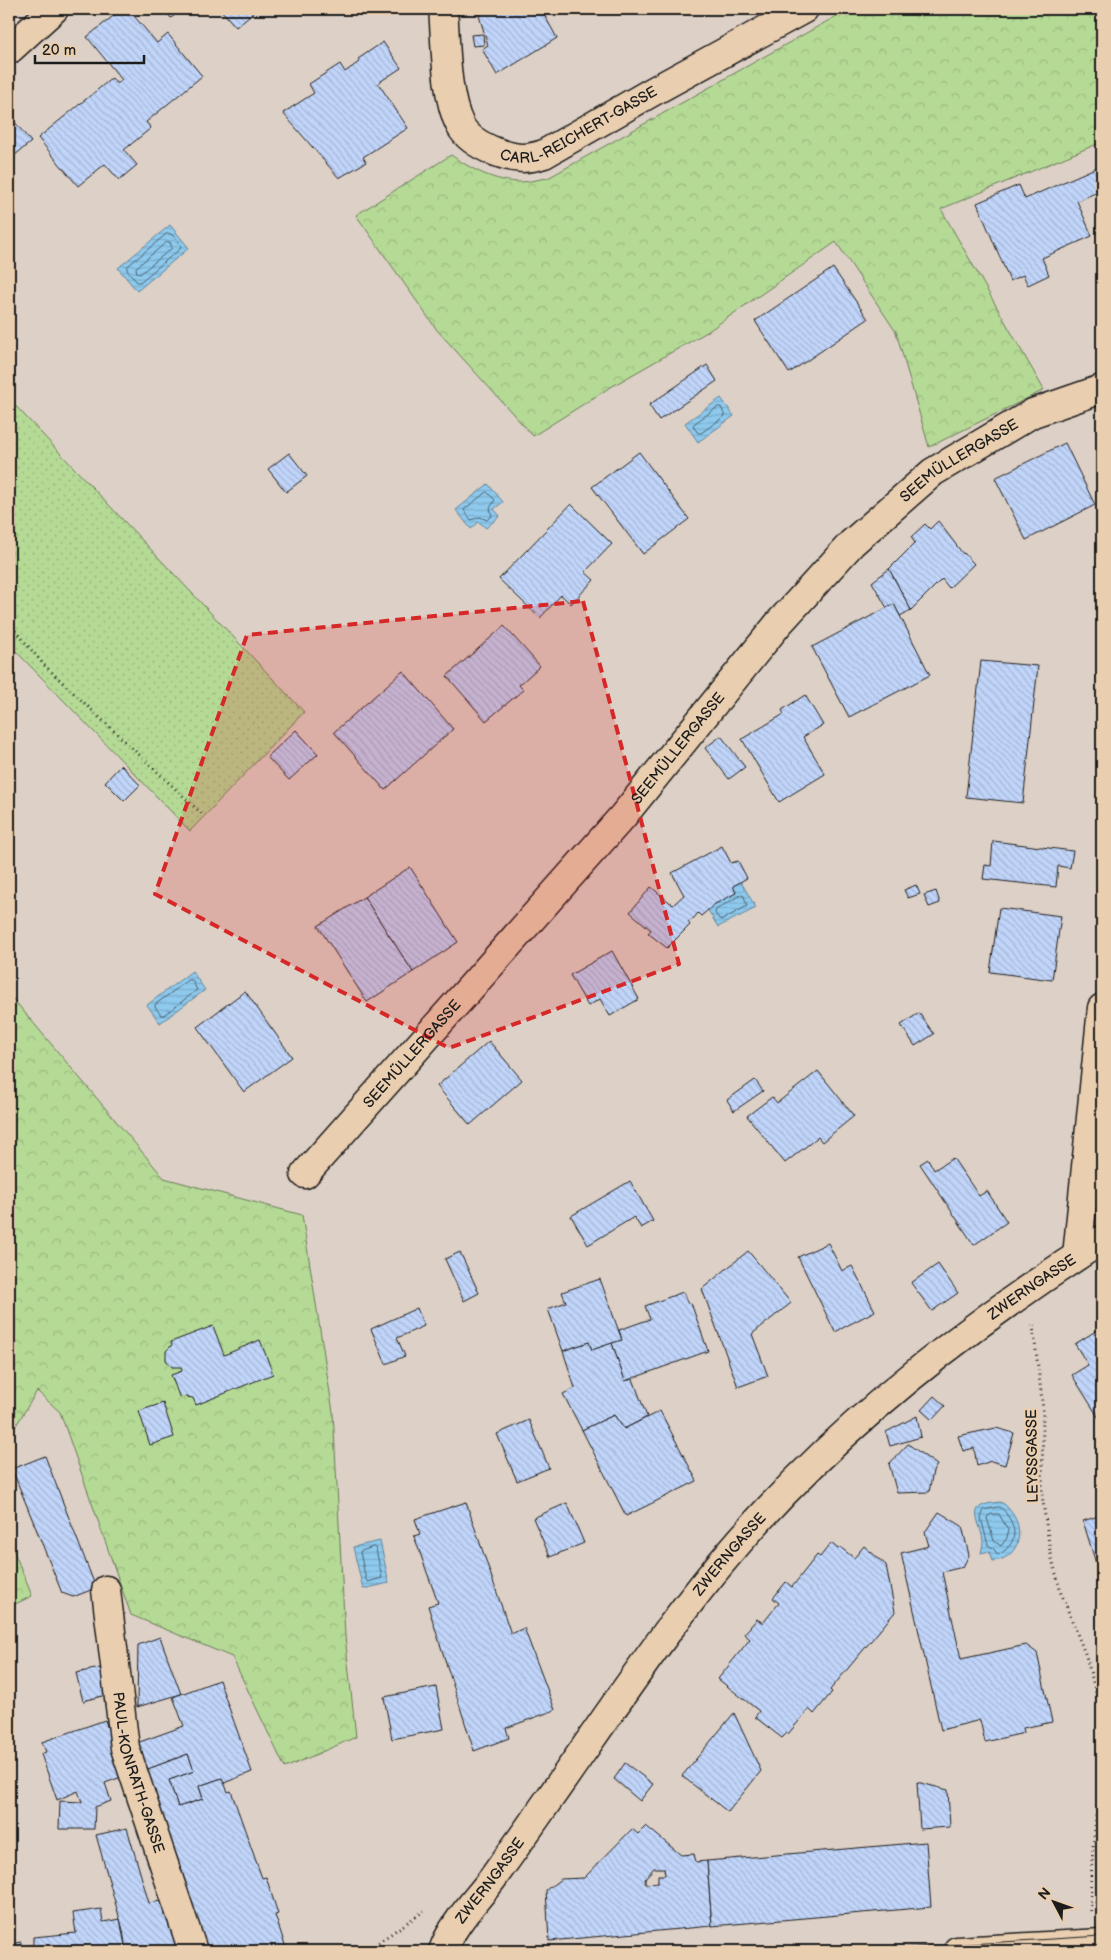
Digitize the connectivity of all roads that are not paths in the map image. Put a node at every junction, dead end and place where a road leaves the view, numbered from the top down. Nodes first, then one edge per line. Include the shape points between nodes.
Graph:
1 (54, 9) edge
2 (443, 9) edge
3 (804, 9) edge
4 (9, 50) edge
5 (1102, 388) edge
6 (1102, 1008) edge
7 (305, 1174) dead end
8 (1102, 1240) edge
9 (1077, 1256) junction
10 (106, 1590) dead end
11 (1097, 1944) edge
12 (193, 1951) edge
13 (443, 1951) edge
14 (957, 1951) edge

1 - 4 street
2 - 3 street, CARL-REICHERT-GASSE via 449,84 460,126 469,137 489,149 508,157 529,159 544,154
5 - 7 street, SEEMÜLLERGASSE via 1033,413 933,472 852,543 779,623 622,816
6 - 9 street
8 - 9 street, ZWERNGASSE
9 - 13 street, ZWERNGASSE via 1018,1294 930,1359 847,1431 753,1526 669,1630 457,1925
10 - 12 street, PAUL-KONRATH-GASSE via 125,1748
11 - 14 street

